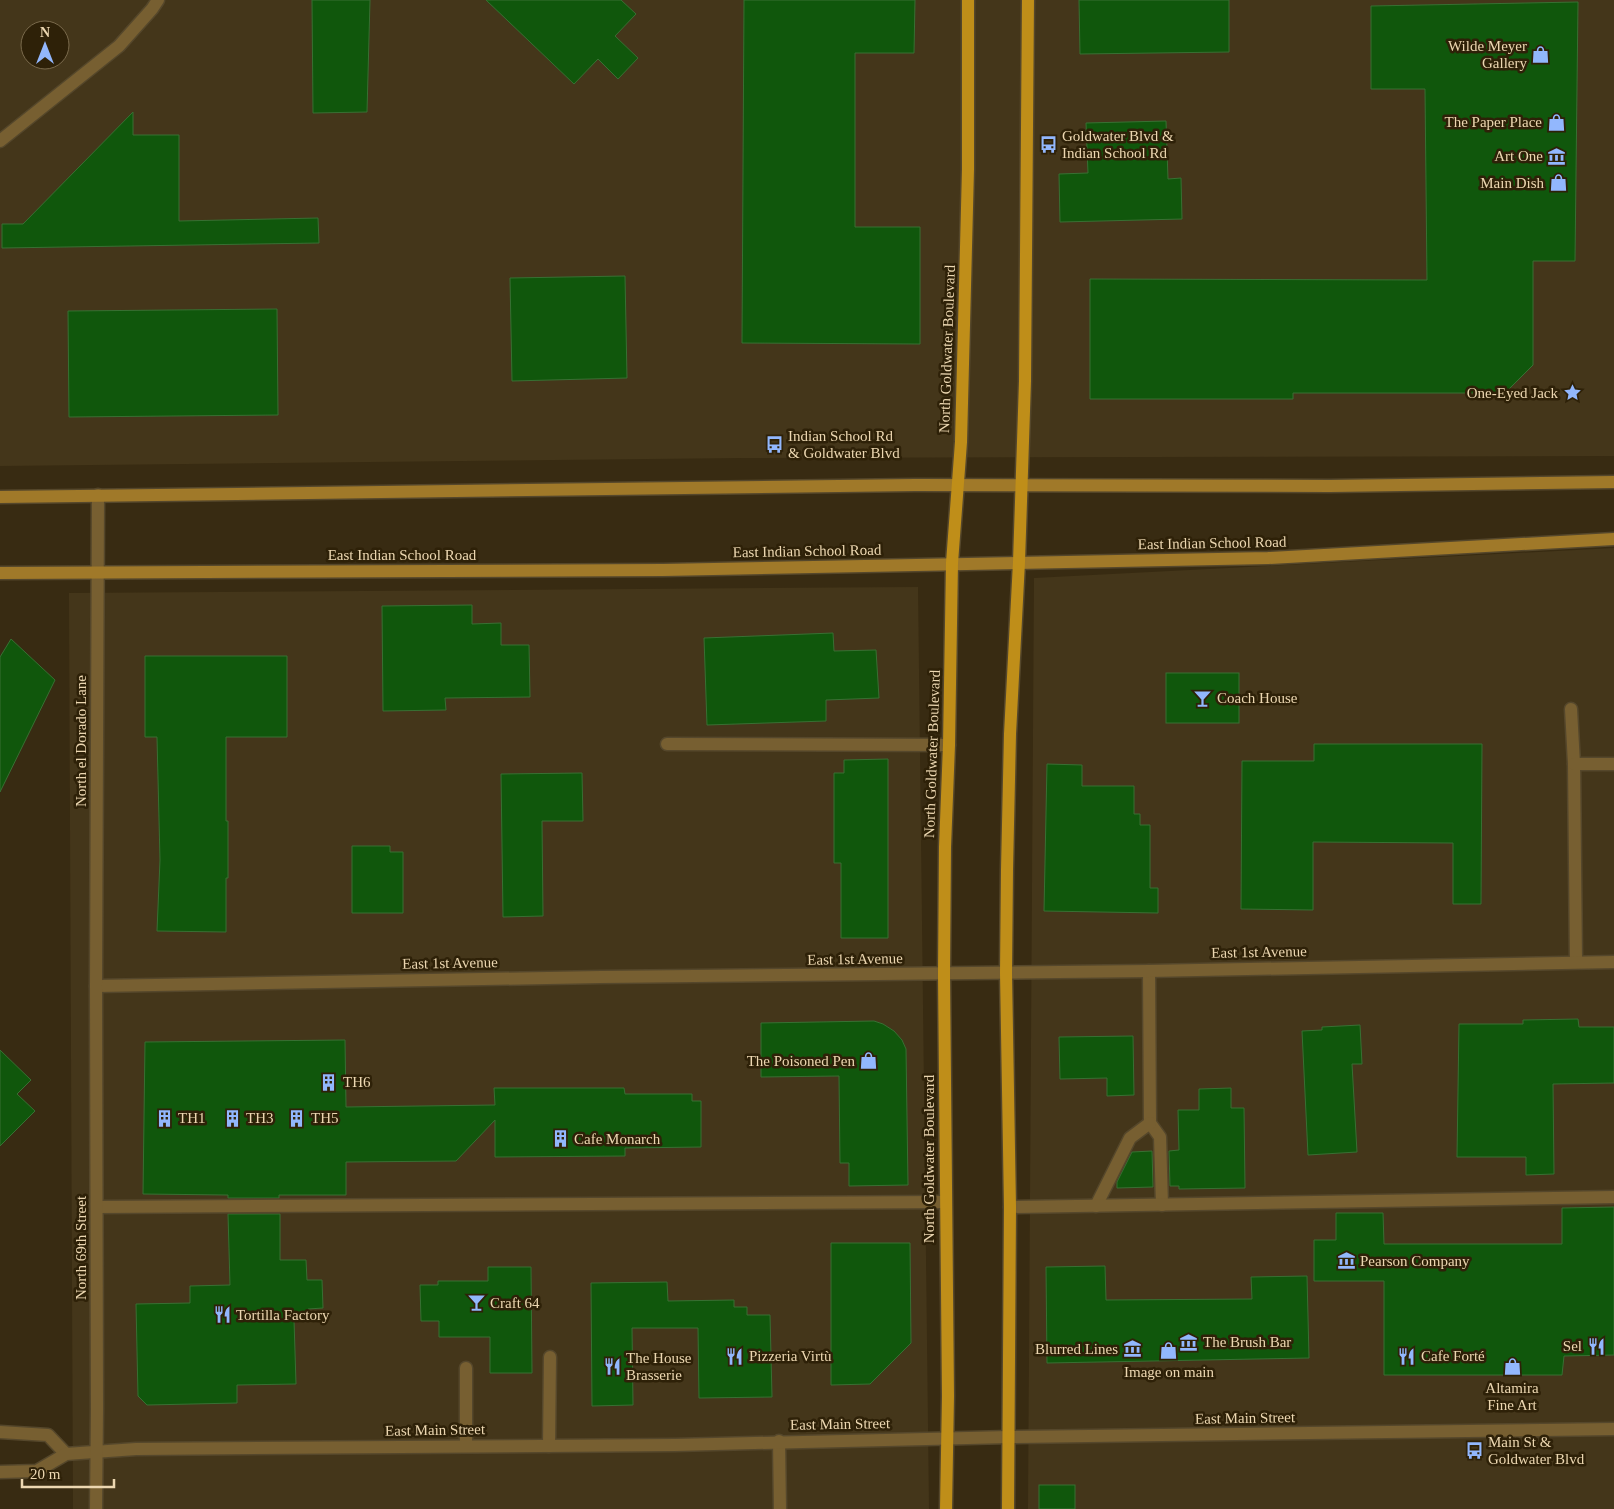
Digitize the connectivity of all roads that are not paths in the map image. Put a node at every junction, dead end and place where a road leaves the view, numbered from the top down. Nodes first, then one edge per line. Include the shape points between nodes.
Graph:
1 (158, 0) edge
2 (968, 0) edge
3 (1028, 0) edge
4 (0, 141) edge
5 (1614, 482) edge
6 (958, 485) junction
7 (1022, 486) junction
8 (98, 495) junction
9 (0, 497) edge
10 (1614, 539) edge
11 (1018, 562) junction
12 (952, 563) junction
13 (0, 573) edge
14 (98, 573) junction
15 (1571, 709) dead end
16 (667, 744) dead end
17 (949, 745) junction
18 (1574, 764) junction
19 (1614, 764) edge
20 (1576, 962) junction
21 (1614, 962) edge
22 (1148, 971) junction
23 (1006, 973) junction
24 (944, 974) junction
25 (96, 986) junction
26 (1150, 1123) junction
27 (1614, 1197) edge
28 (946, 1202) junction
29 (1162, 1205) junction
30 (1096, 1206) junction
31 (97, 1207) junction
32 (1010, 1207) junction
33 (550, 1357) dead end
34 (466, 1368) dead end
35 (1614, 1429) edge
36 (0, 1432) edge
37 (1009, 1437) junction
38 (948, 1438) junction
39 (779, 1441) junction
40 (466, 1446) junction
41 (549, 1446) junction
42 (98, 1452) junction
43 (66, 1454) junction
44 (0, 1472) edge
45 (96, 1509) edge
46 (780, 1509) edge
47 (946, 1509) edge
48 (1008, 1509) edge

1 - 4 street via 119,46
2 - 6 main road, North Goldwater Boulevard via 968,169
3 - 7 main road
5 - 7 main road
6 - 7 main road
6 - 8 main road
6 - 12 main road, North Goldwater Boulevard
7 - 11 main road
8 - 9 main road
8 - 14 street, North el Dorado Lane
10 - 11 main road, East Indian School Road via 1287,558
11 - 12 main road, East Indian School Road
11 - 23 main road via 1010,734
12 - 14 main road, East Indian School Road via 663,570
12 - 17 main road, North Goldwater Boulevard
13 - 14 main road, East Indian School Road
14 - 25 street, North el Dorado Lane
15 - 18 street
16 - 17 street
17 - 24 main road, North Goldwater Boulevard
18 - 19 street
18 - 20 street
20 - 21 street, East 1st Avenue
20 - 22 street, East 1st Avenue
22 - 23 street, East 1st Avenue
22 - 26 street
23 - 24 street, East 1st Avenue
23 - 32 main road
24 - 25 street, East 1st Avenue
24 - 28 main road, North Goldwater Boulevard
25 - 31 street, North 69th Street
26 - 29 street via 1160,1137
26 - 30 street via 1130,1138
27 - 29 street
28 - 31 street
28 - 38 main road, North Goldwater Boulevard
29 - 30 street
30 - 32 street
31 - 42 street, North 69th Street
32 - 37 main road
33 - 41 street
34 - 40 street
35 - 37 street, East Main Street
36 - 43 street via 48,1435
37 - 38 street, East Main Street
37 - 48 main road
38 - 39 street, East Main Street
38 - 47 main road, North Goldwater Boulevard
39 - 41 street, East Main Street
39 - 46 street
40 - 41 street, East Main Street
40 - 42 street, East Main Street
42 - 43 street, East Main Street
42 - 45 street, North 69th Street
43 - 44 street, East Main Street via 36,1471

